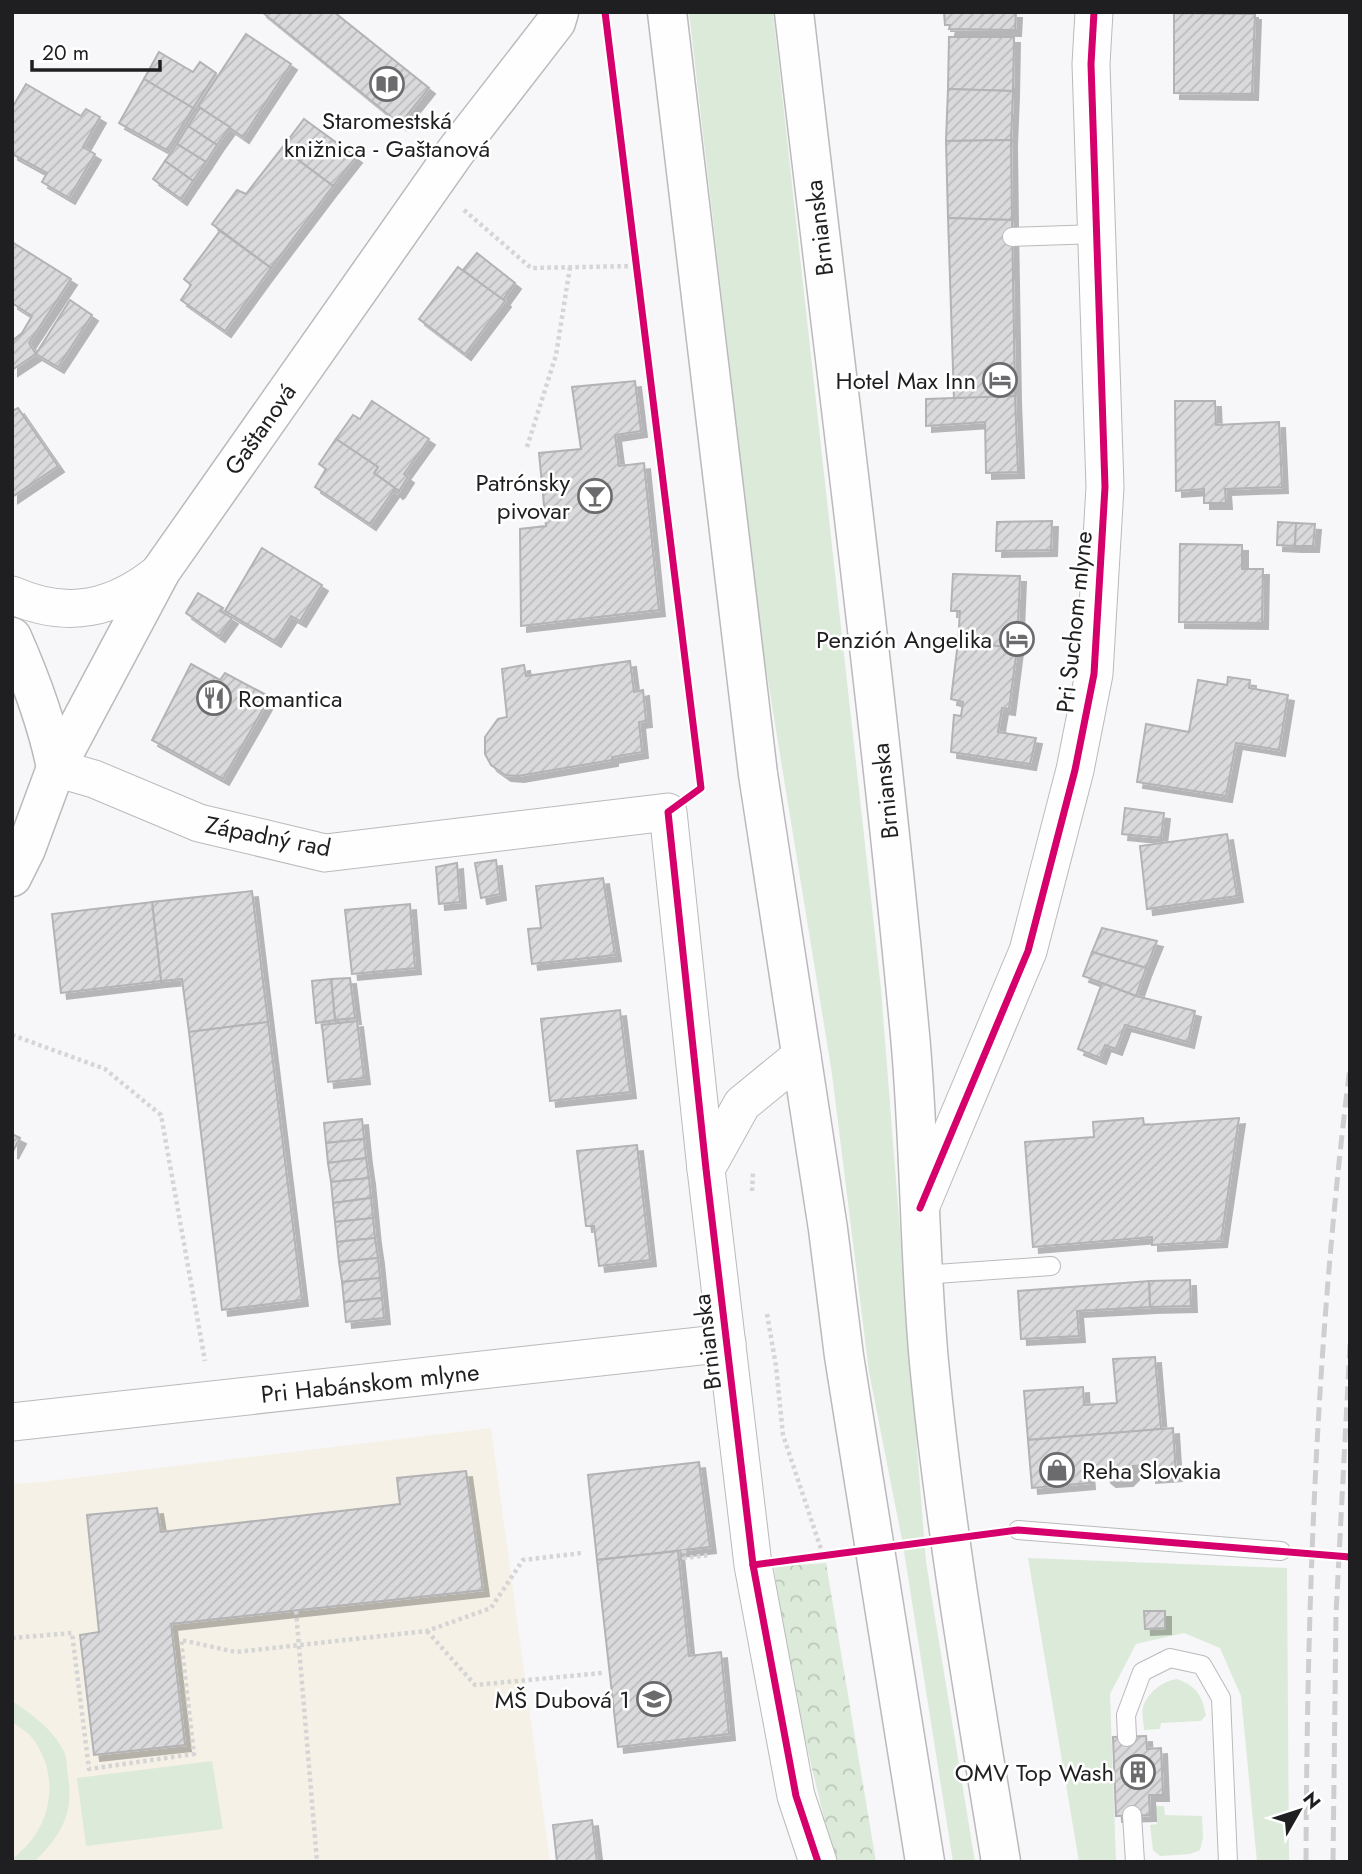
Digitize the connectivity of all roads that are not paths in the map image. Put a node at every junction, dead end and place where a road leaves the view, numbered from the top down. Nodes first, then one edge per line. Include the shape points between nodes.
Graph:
1 (559, 12) edge
2 (667, 12) edge
3 (794, 12) edge
4 (1094, 12) edge
5 (1098, 234) junction
6 (1012, 237) dead end
7 (161, 571) junction
8 (12, 595) edge
9 (12, 637) edge
10 (56, 768) junction
11 (668, 812) joint
12 (12, 877) edge
13 (802, 1055) junction
14 (706, 1169) junction
15 (920, 1208) junction
16 (1051, 1266) dead end
17 (922, 1275) junction
18 (727, 1343) junction
19 (12, 1422) edge
20 (1018, 1530) dead end
21 (1281, 1551) dead end
22 (1127, 1737) dead end
23 (1132, 1815) dead end
24 (818, 1862) edge
25 (925, 1862) edge
26 (1001, 1862) edge
27 (1135, 1862) edge
28 (1228, 1862) edge

1 - 7 main road, Gaštanová
2 - 13 main road via 758,774
3 - 15 main road, Brnianska via 883,773 911,1041
4 - 5 street, Pri Suchom mlyne via 1091,64
5 - 6 lane
5 - 15 street, Pri Suchom mlyne via 1105,487 1094,674 1075,770 1028,950
7 - 8 street via 143,586 100,606 52,608
7 - 10 main road, Gaštanová
9 - 10 main road via 35,689
10 - 11 street, Západný rad via 199,823 325,852
10 - 12 main road, Gaštanová
11 - 14 street, Brnianska
13 - 14 street via 742,1104
13 - 25 main road via 844,1356
14 - 18 street, Brnianska
15 - 17 main road, Brnianska
16 - 17 lane
17 - 26 main road, Brnianska via 949,1539
18 - 19 street, Pri Habánskom mlyne
18 - 24 street, Brnianska via 753,1565 796,1796
20 - 21 lane
22 - 28 lane via 1126,1715 1142,1672 1170,1658 1202,1665 1221,1698
23 - 27 lane

